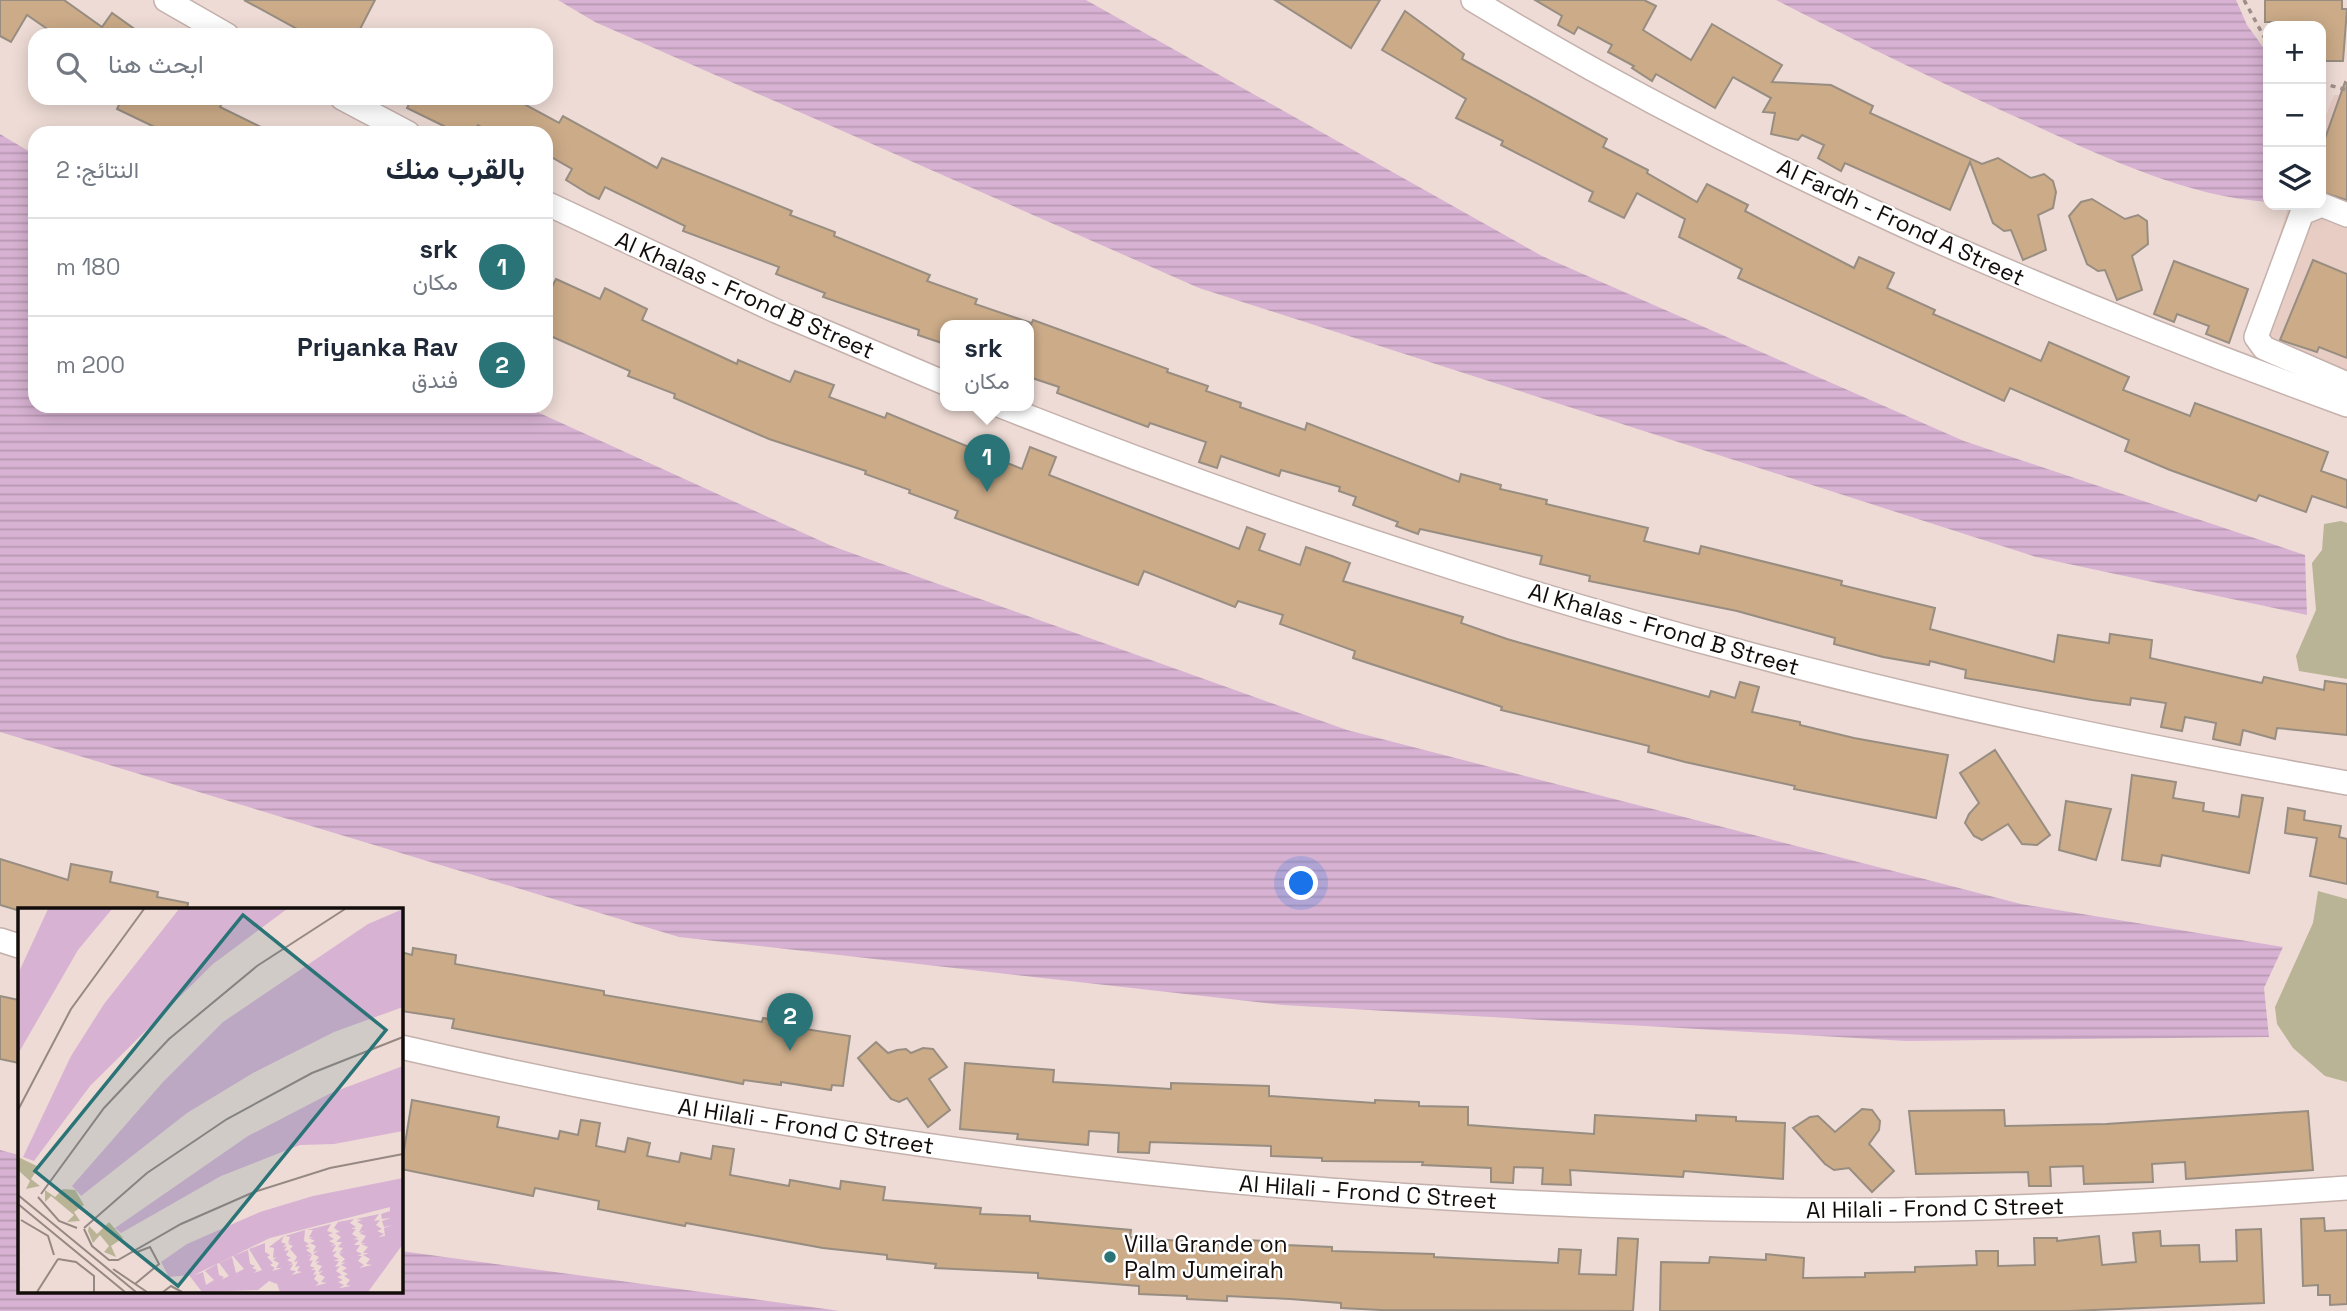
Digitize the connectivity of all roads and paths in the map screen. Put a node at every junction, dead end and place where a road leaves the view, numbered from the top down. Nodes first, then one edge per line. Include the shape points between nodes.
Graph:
1 (166, 0) edge
2 (1473, 0) edge
3 (2244, 0) edge
4 (215, 28) edge
5 (2263, 35) edge
6 (2325, 84) edge
7 (2347, 90) edge
8 (355, 105) edge
9 (395, 126) edge
10 (553, 206) edge
11 (2347, 215) edge
12 (940, 381) edge
13 (2347, 384) edge
14 (2347, 405) edge
15 (1014, 411) edge
16 (2347, 783) edge
17 (0, 940) edge
18 (18, 946) edge
19 (402, 1047) edge
20 (2347, 1188) edge

1 - 4 street
2 - 14 street, Al Fardh - Frond A Street via 1681,116 1886,217 2094,309
3 - 5 path
6 - 7 path
8 - 9 street
10 - 12 street, Al Khalas - Frond B Street via 776,311
11 - 13 street via 2322,205 2302,213 2256,337 2264,348
15 - 16 street, Al Khalas - Frond B Street via 1309,521 1638,624 1983,712
17 - 18 street
19 - 20 street, Al Hilali - Frond C Street via 631,1096 885,1140 1153,1175 1423,1198 1830,1210 2101,1204

